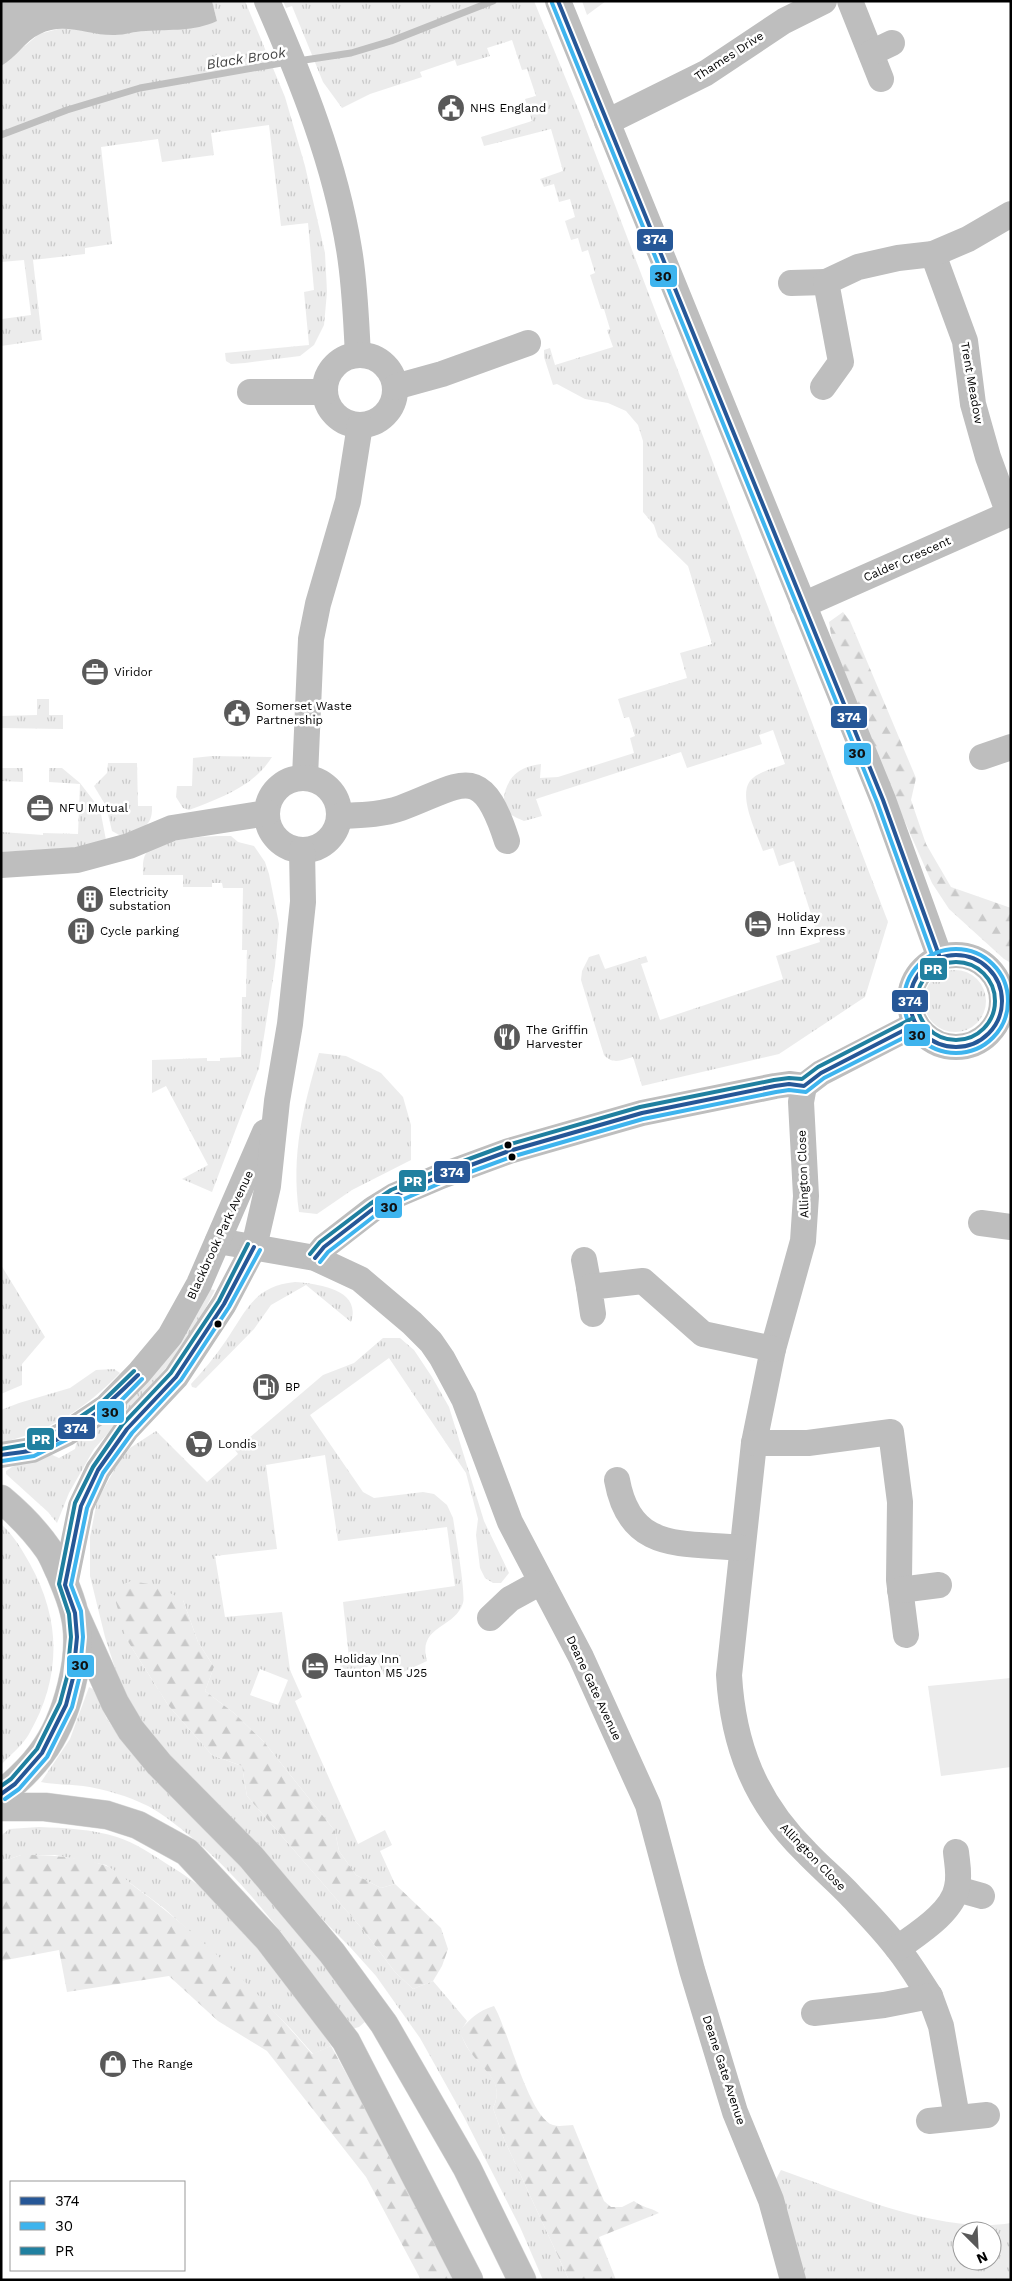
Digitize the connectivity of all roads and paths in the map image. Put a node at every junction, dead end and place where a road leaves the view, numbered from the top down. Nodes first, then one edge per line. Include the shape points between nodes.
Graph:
1 (267, 1) edge
2 (558, 1) edge
3 (824, 1) edge
4 (850, 1) edge
5 (881, 79) dead end
6 (607, 122) junction
7 (1011, 214) edge
8 (933, 254) junction
9 (826, 282) junction
10 (791, 283) dead end
11 (528, 343) dead end
12 (358, 355) junction
13 (396, 387) junction
14 (823, 387) dead end
15 (250, 392) dead end
16 (326, 392) junction
17 (360, 425) junction
18 (1010, 513) edge
19 (803, 605) junction
20 (305, 777) junction
21 (267, 813) junction
22 (340, 816) junction
23 (507, 841) dead end
24 (302, 850) junction
25 (1, 864) edge
26 (940, 958) junction
27 (1006, 1007) edge
28 (916, 1024) junction
29 (804, 1086) junction
30 (277, 1101) junction
31 (981, 1223) dead end
32 (1011, 1227) edge
33 (218, 1241) junction
34 (254, 1247) junction
35 (315, 1258) junction
36 (584, 1260) dead end
37 (589, 1287) junction
38 (593, 1314) dead end
39 (774, 1349) junction
40 (754, 1443) junction
41 (1, 1455) edge
42 (617, 1480) dead end
43 (1, 1499) edge
44 (742, 1548) junction
45 (541, 1582) junction
46 (65, 1585) junction
47 (939, 1585) dead end
48 (900, 1590) junction
49 (74, 1613) junction
50 (490, 1618) dead end
51 (906, 1635) dead end
52 (1, 1794) edge
53 (1, 1807) edge
54 (956, 1852) dead end
55 (957, 1889) junction
56 (982, 1896) dead end
57 (898, 1948) junction
58 (930, 1996) junction
59 (814, 2013) dead end
60 (987, 2115) dead end
61 (957, 2117) junction
62 (929, 2121) dead end
63 (469, 2280) edge
64 (522, 2280) edge
65 (793, 2280) edge

1 - 12 street via 324,142 349,249
2 - 6 street
3 - 6 street, Thames Drive via 761,35 706,73
4 - 5 street via 882,48
6 - 19 street
7 - 8 street via 968,239
8 - 9 street via 858,267
8 - 18 street, Trent Meadow via 965,341 974,404 988,457
9 - 10 street
9 - 14 street via 850,363
11 - 13 street
12 - 13 street via 371,357 383,364 392,374
12 - 16 street via 334,367 327,379
13 - 17 street via 395,399 386,414
15 - 16 street
16 - 17 street via 332,412 349,424
17 - 20 street via 348,501 311,639
18 - 19 street, Calder Crescent
19 - 26 street via 883,800
20 - 21 street via 294,778 274,791
20 - 22 street via 319,780 331,789 338,802
21 - 24 street via 269,827 277,839 288,847
21 - 25 street via 172,828 129,846 77,860
22 - 23 street via 385,813 452,786 469,785 491,801
22 - 24 street via 335,832 323,845
24 - 30 street, Blackbrook Park Avenue via 303,902 290,1024
26 - 27 street via 959,955 986,966 996,978
26 - 28 street via 917,976 911,990 910,1005
27 - 28 street via 993,1029 982,1040 968,1046 955,1048 939,1044 925,1036
28 - 29 street via 821,1073
29 - 35 street via 775,1086 642,1113 510,1151 394,1196 324,1247
29 - 39 street, Allington Close via 801,1102 806,1196 803,1241
30 - 33 street, Blackbrook Park Avenue via 246,1181
30 - 34 street, Blackbrook Park Avenue via 268,1186
31 - 32 street
33 - 34 street, Deane Gate Avenue
33 - 41 street, Blackbrook Park Avenue via 170,1336 106,1407 67,1433 32,1450
34 - 35 street, Deane Gate Avenue
34 - 46 street, Blackbrook Park Avenue via 224,1304 176,1377 127,1430 98,1470 80,1506
35 - 45 street, Deane Gate Avenue via 360,1279 431,1342 464,1399 510,1522
36 - 37 street
37 - 38 street
37 - 39 street via 643,1281 703,1334
39 - 40 street, Allington Close
40 - 44 street, Allington Close
40 - 48 street via 808,1443 890,1420 900,1502
42 - 44 street via 627,1514 652,1537
43 - 46 main road via 26,1520 49,1550
44 - 57 street, Allington Close via 729,1675 734,1723 754,1784 786,1831
45 - 50 street via 510,1599
45 - 65 street, Deane Gate Avenue via 582,1657 648,1805 698,1989 736,2112 771,2200
46 - 49 main road
47 - 48 street
48 - 51 street
49 - 52 main road via 77,1636 73,1678 66,1705 42,1753 15,1784
49 - 64 main road via 115,1703 131,1730 159,1764 251,1857 332,1953 384,2024 467,2168
53 - 63 main road via 44,1807 107,1815 138,1825 187,1852 268,1939 346,2041
54 - 55 street
55 - 56 street
55 - 57 street via 951,1902 931,1924
57 - 58 street, Allington Close
58 - 59 street
58 - 61 street, Allington Close via 941,2026
60 - 61 street
61 - 62 street

